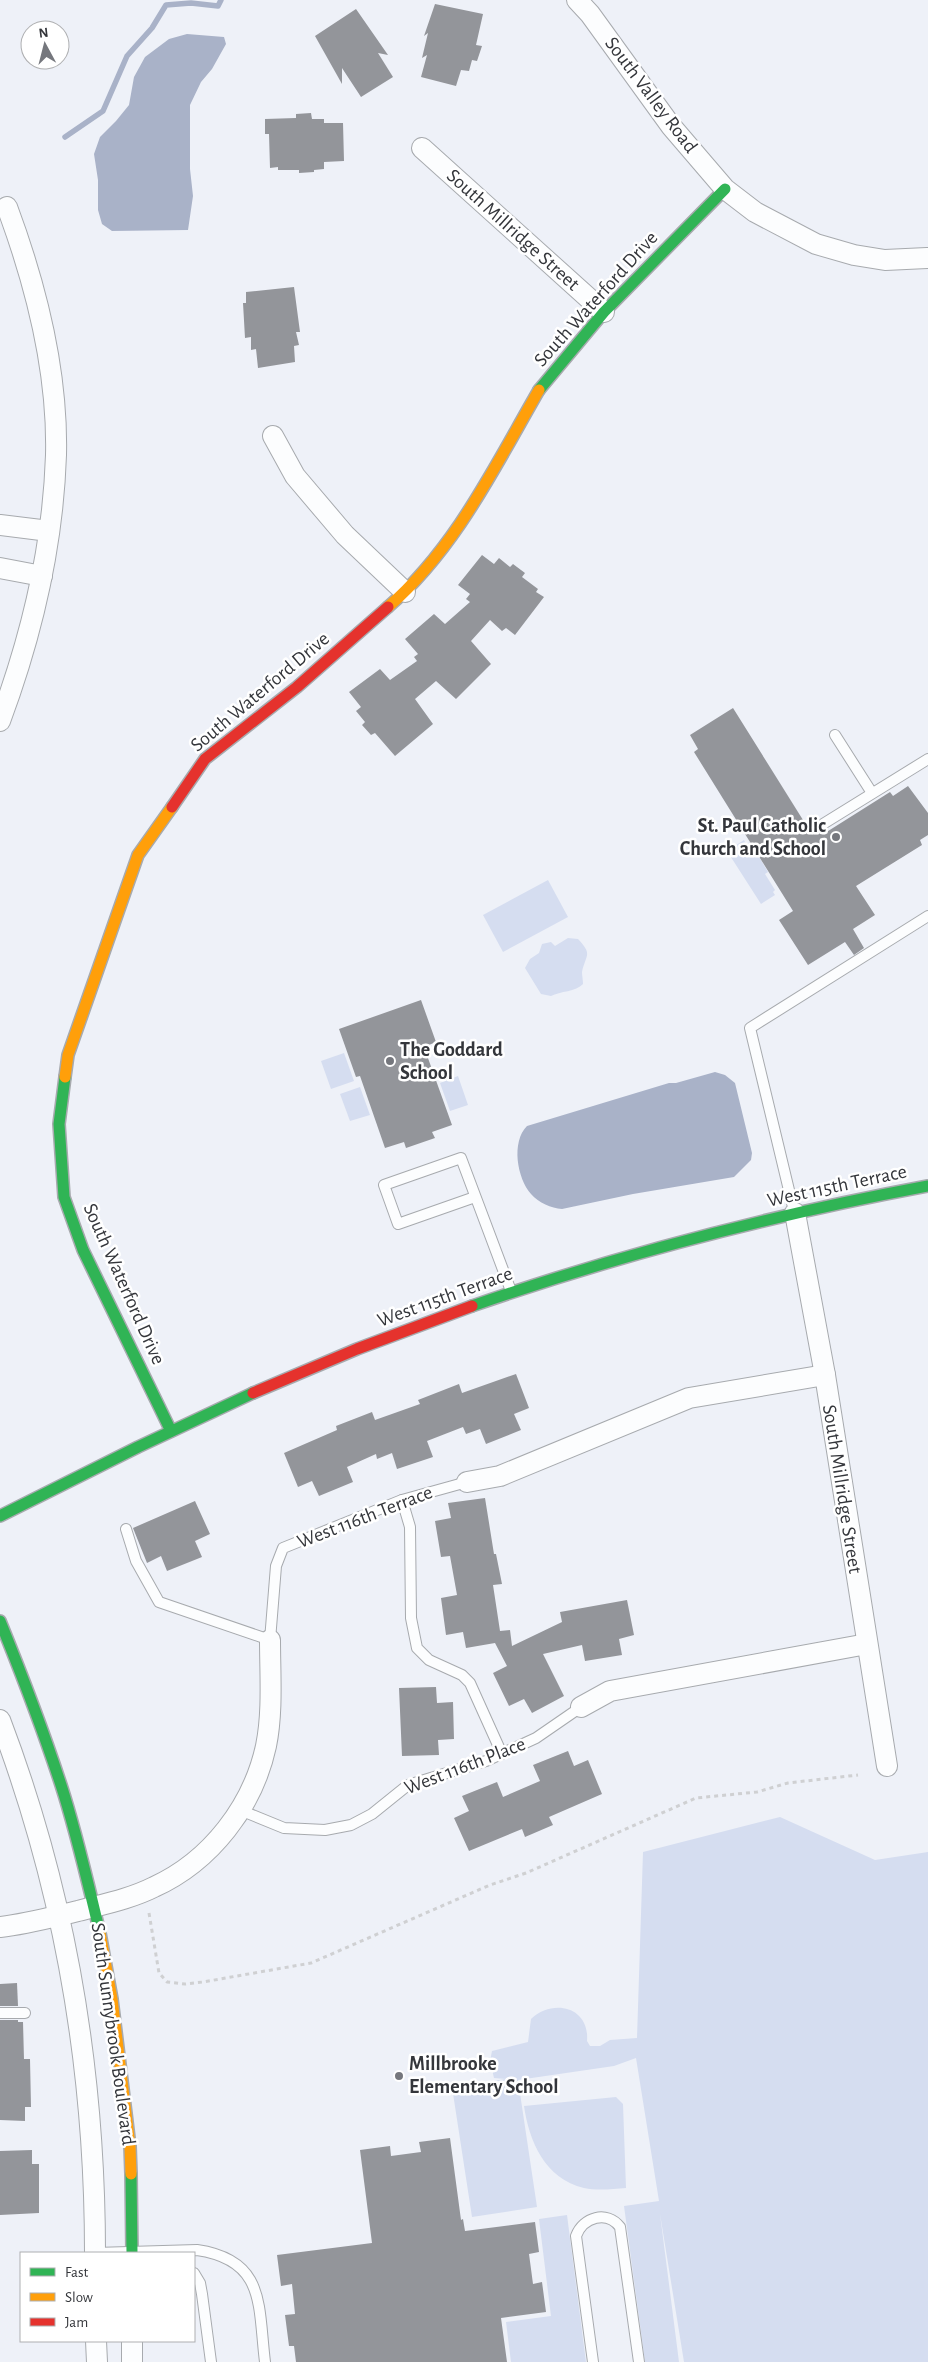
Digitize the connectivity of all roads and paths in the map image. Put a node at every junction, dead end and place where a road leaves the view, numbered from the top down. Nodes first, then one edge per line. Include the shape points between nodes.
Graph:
1 (577, 0) edge
2 (422, 148) dead end
3 (725, 189) junction
4 (7, 207) dead end
5 (928, 258) edge
6 (604, 312) junction
7 (274, 436) dead end
8 (0, 525) edge
9 (49, 530) junction
10 (0, 568) edge
11 (42, 576) junction
12 (405, 592) junction
13 (0, 721) edge
14 (835, 735) dead end
15 (928, 759) edge
16 (872, 793) junction
17 (823, 824) dead end
18 (928, 916) edge
19 (928, 1186) edge
20 (475, 1197) junction
21 (795, 1213) junction
22 (512, 1292) junction
23 (824, 1375) junction
24 (171, 1431) junction
25 (467, 1482) joint
26 (402, 1500) junction
27 (0, 1516) edge
28 (126, 1529) dead end
29 (0, 1620) edge
30 (270, 1640) junction
31 (867, 1644) junction
32 (581, 1707) joint
33 (0, 1720) edge
34 (502, 1754) junction
35 (887, 1766) dead end
36 (858, 1775) dead end
37 (240, 1810) junction
38 (94, 1907) junction
39 (149, 1913) dead end
40 (59, 1916) junction
41 (0, 1927) edge
42 (0, 2013) edge
43 (25, 2013) dead end
44 (95, 2252) edge
45 (132, 2252) edge
46 (173, 2252) edge
47 (195, 2275) edge
48 (96, 2342) edge
49 (132, 2342) edge
50 (97, 2362) edge
51 (132, 2362) edge
52 (211, 2362) edge
53 (265, 2362) edge
54 (593, 2362) edge
55 (639, 2362) edge

1 - 3 street, South Valley Road via 671,126
2 - 6 street, South Millridge Street
3 - 5 street, South Valley Road via 755,212 816,244 885,260
3 - 6 street, South Waterford Drive
4 - 9 street via 24,254 42,323 52,382 56,454
6 - 12 street, South Waterford Drive via 540,389 477,498 439,554
7 - 12 street via 295,476 345,534
8 - 9 street
9 - 11 street
10 - 11 street
11 - 13 street via 21,665
12 - 24 street, South Waterford Drive via 297,687 205,759 176,798 138,855 68,1055 59,1124 64,1197 84,1250
14 - 16 lane
15 - 16 lane
16 - 17 lane
18 - 21 lane via 750,1028
19 - 21 street, West 115th Terrace
20 - 20 lane via 461,1158 384,1185 398,1224
20 - 22 lane
21 - 22 street, West 115th Terrace via 647,1250
21 - 23 street, South Millridge Street
22 - 24 street, West 115th Terrace via 352,1351
23 - 25 street, West 116th Terrace via 689,1398 500,1476
23 - 31 street, South Millridge Street
24 - 27 street, West 115th Terrace
25 - 26 lane, West 116th Terrace
26 - 30 lane, West 116th Terrace via 283,1548 276,1566
26 - 34 lane via 410,1527 411,1618 416,1648 429,1660 462,1675 470,1683
28 - 30 lane via 136,1561 159,1602
29 - 38 street, South Sunnybrook Boulevard via 62,1787
30 - 37 street, West 116th Terrace via 270,1712 266,1744 252,1789
31 - 32 street, West 116th Place via 610,1691
31 - 35 street, South Millridge Street
32 - 34 lane, West 116th Place via 536,1738
33 - 40 street, South Sunnybrook Boulevard via 34,1819
34 - 37 lane, West 116th Place via 475,1766 408,1785 372,1814 351,1826 325,1830 284,1828
36 - 39 path via 788,1783 757,1792 696,1798 311,1963 203,1982 167,1982 159,1973 155,1958
37 - 38 street, West 116th Terrace via 200,1858 177,1875 130,1897
38 - 40 street, West 116th Terrace
38 - 45 street, South Sunnybrook Boulevard via 122,2073 130,2146
40 - 41 street, West 116th Terrace
40 - 44 street, South Sunnybrook Boulevard via 75,1995 87,2082 94,2161
42 - 43 lane
46 - 53 lane via 212,2252 240,2265 256,2291
47 - 52 lane via 202,2294
48 - 50 street
49 - 51 street
54 - 55 lane via 576,2236 582,2223 607,2217 620,2227

